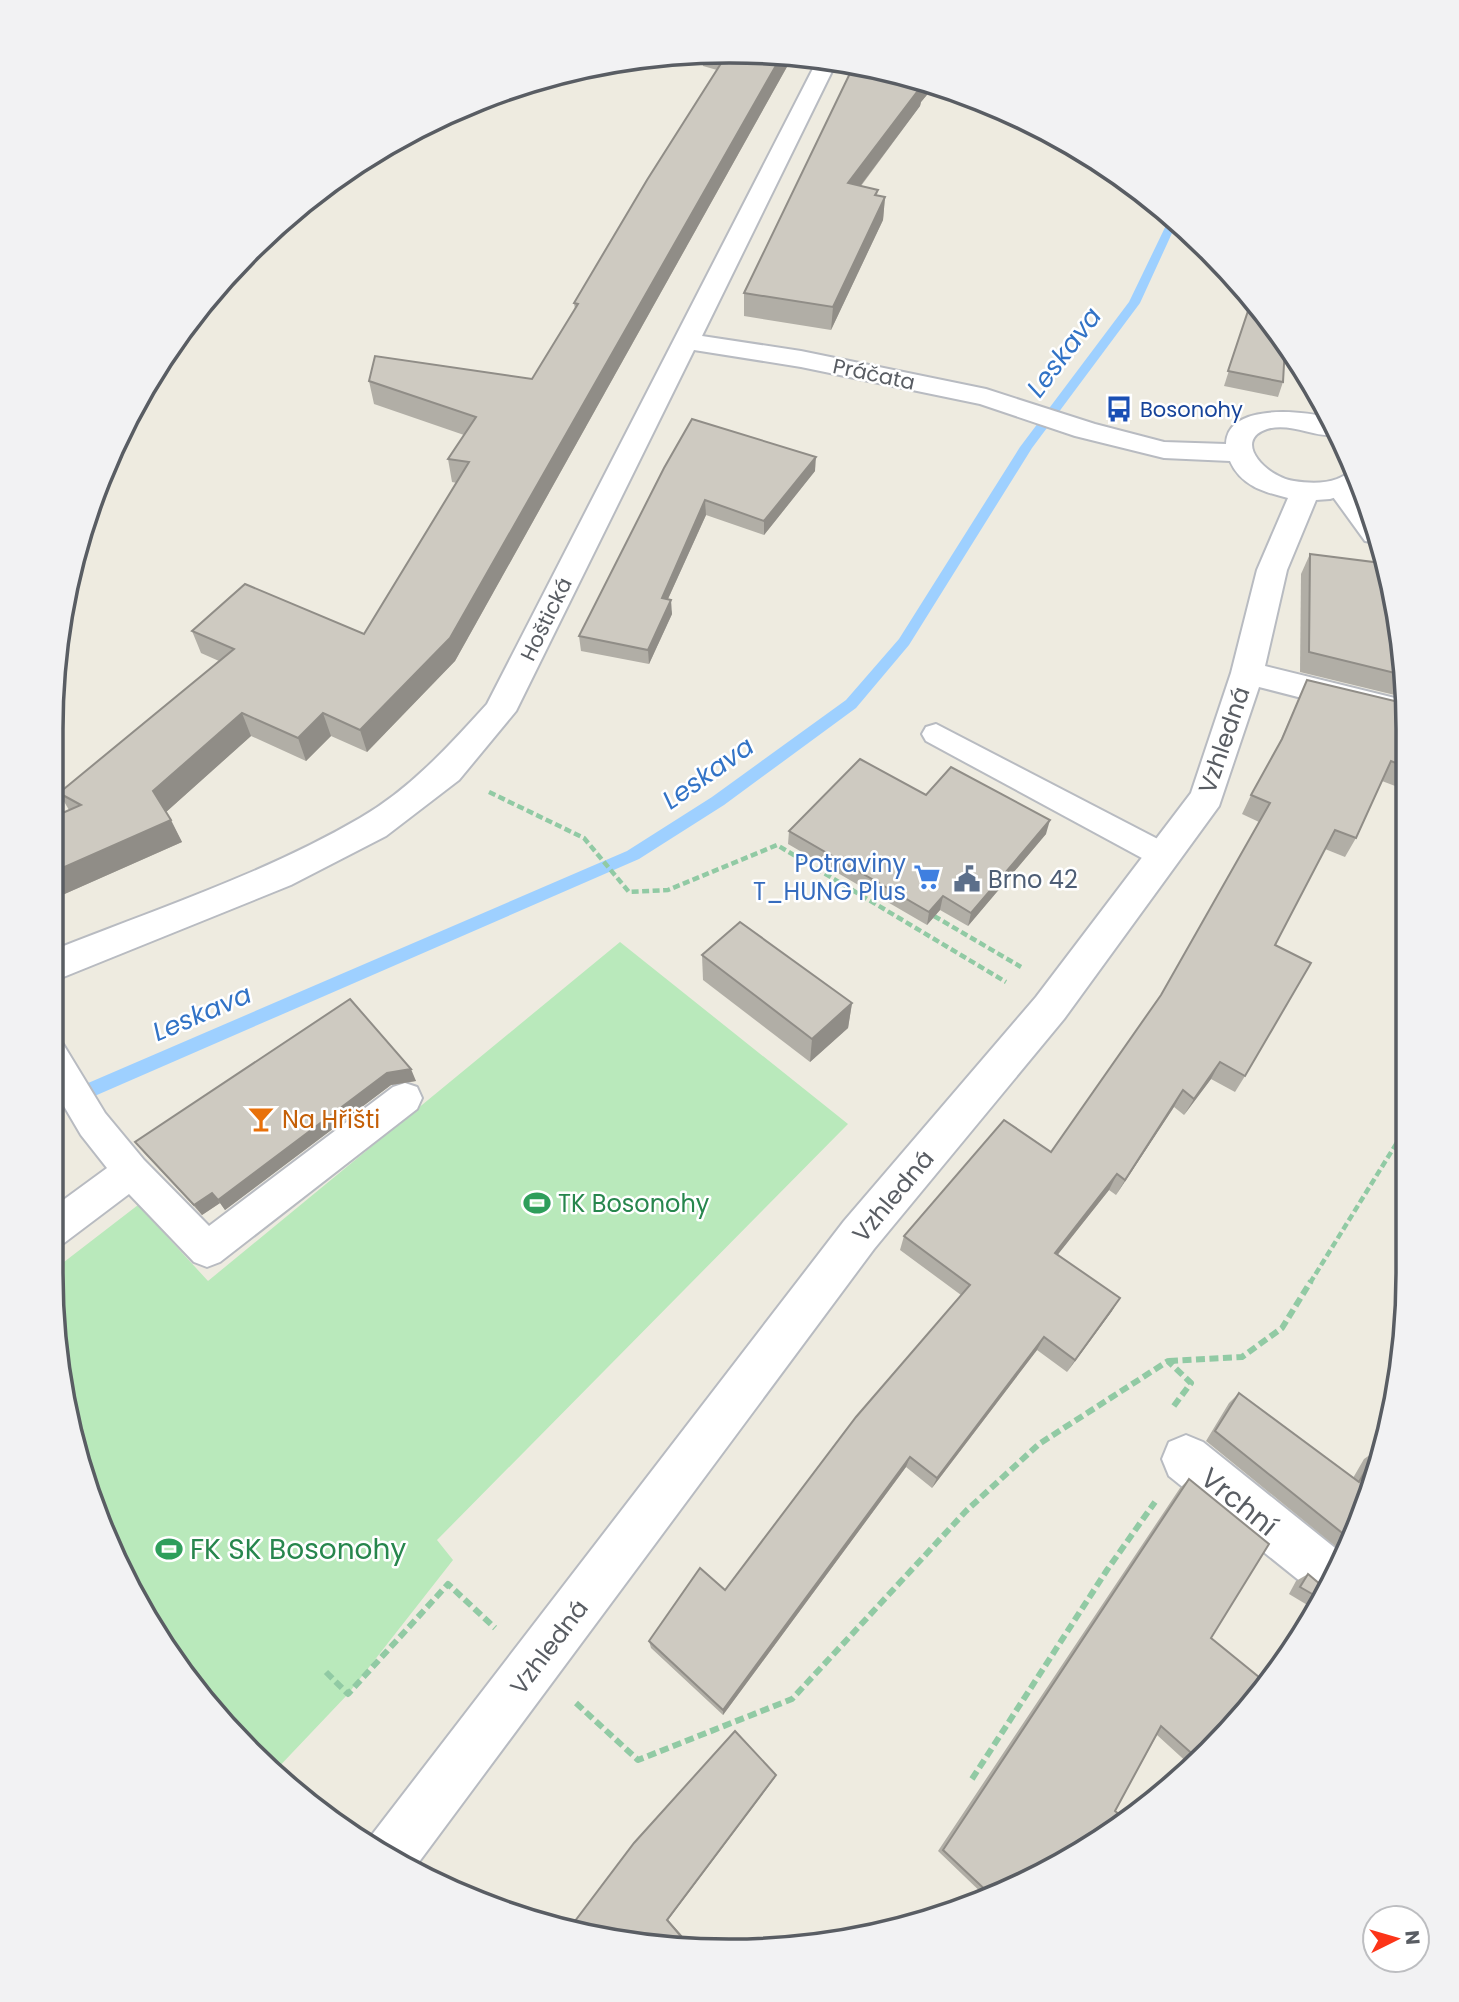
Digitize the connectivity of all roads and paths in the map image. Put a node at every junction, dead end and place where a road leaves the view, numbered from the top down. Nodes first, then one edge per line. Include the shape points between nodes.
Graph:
1 (822, 70) edge
2 (684, 341) junction
3 (1322, 424) edge
4 (1240, 453) junction
5 (1349, 484) edge
6 (1305, 492) junction
7 (1247, 673) junction
8 (1396, 710) edge
9 (936, 734) dead end
10 (447, 771) junction
11 (1164, 856) junction
12 (934, 916) edge
13 (63, 962) edge
14 (1056, 1000) junction
15 (63, 1076) edge
16 (405, 1098) dead end
17 (1396, 1144) edge
18 (131, 1171) junction
19 (63, 1222) edge
20 (1168, 1361) junction
21 (1186, 1459) junction
22 (1325, 1571) edge
23 (535, 1665) junction
24 (326, 1672) dead end
25 (972, 1779) dead end
26 (395, 1849) edge

1 - 2 street, Hoštická
2 - 4 street, Práčata via 802,359 986,397 1164,450
2 - 10 street, Hoštická via 500,711
3 - 4 street via 1271,420 1245,432
4 - 6 street via 1262,478
5 - 6 street
6 - 7 street, Vzhledná via 1272,570
7 - 8 street
7 - 11 street, Vzhledná via 1207,797
9 - 11 lane
10 - 13 street, Hoštická via 374,827 278,875
10 - 14 path via 584,838 629,892 668,890 777,845
11 - 14 street, Vzhledná
12 - 14 path
14 - 23 street, Vzhledná via 859,1235
15 - 18 lane
16 - 18 lane via 207,1250
17 - 20 path via 1282,1328 1242,1357
18 - 19 lane
20 - 21 path via 1191,1383 1158,1426
20 - 23 path via 1039,1444 966,1511 792,1699 638,1760
21 - 22 street, Vrchní
21 - 25 path, Vrchní via 1107,1570
23 - 24 path via 448,1584 348,1694
23 - 26 street, Vzhledná

